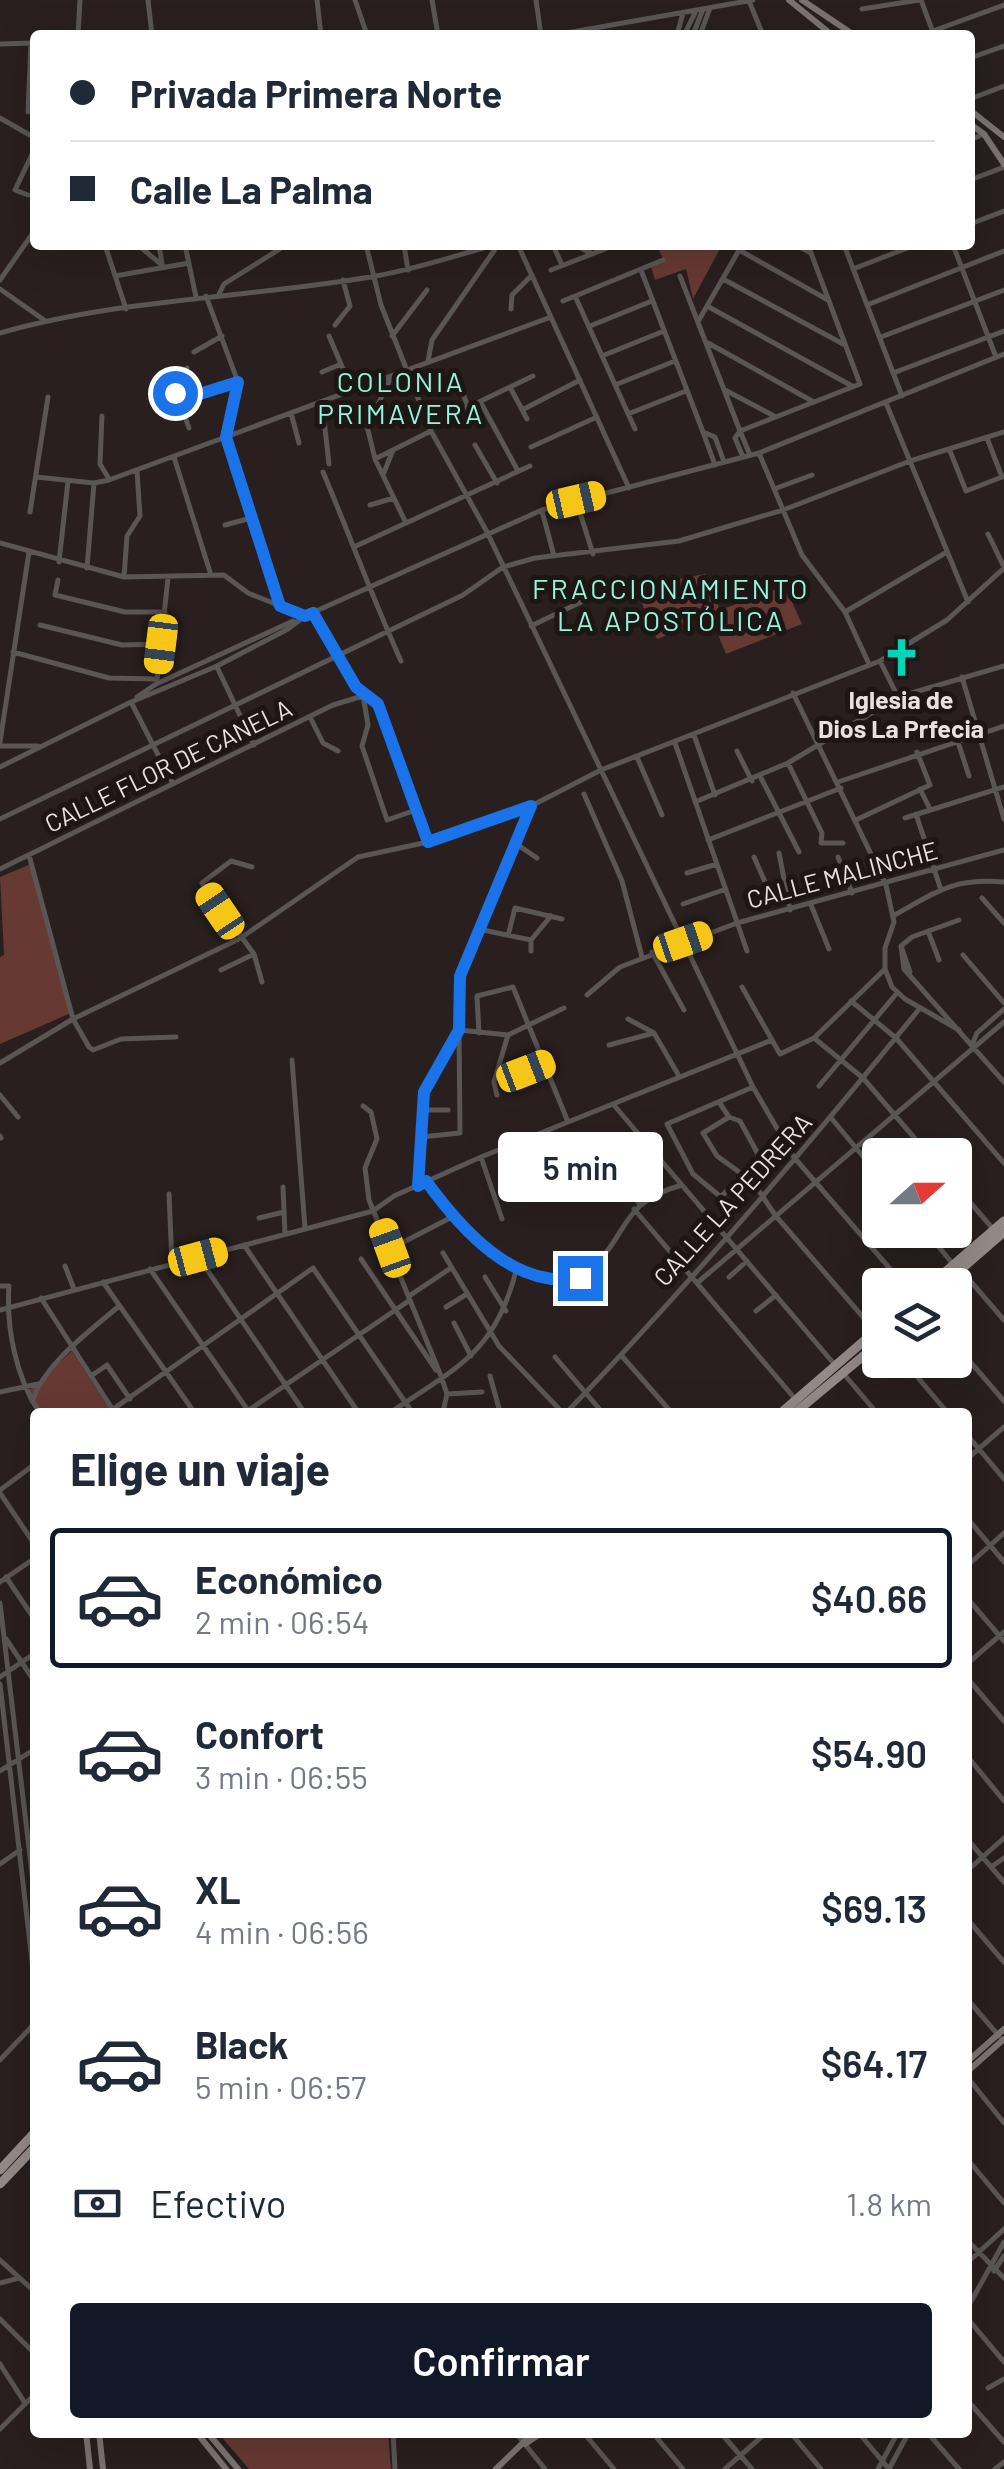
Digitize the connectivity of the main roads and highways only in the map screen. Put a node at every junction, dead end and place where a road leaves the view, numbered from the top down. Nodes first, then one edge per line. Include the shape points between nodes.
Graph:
1 (1004, 1221) edge
2 (1000, 1235) edge
3 (958, 1268) edge
4 (862, 1346) edge
5 (862, 1355) edge
6 (840, 1370) junction
7 (801, 1408) edge
8 (30, 2137) edge
9 (30, 2153) edge
10 (22, 2160) junction
11 (30, 2160) edge
12 (0, 2170) edge
13 (0, 2184) edge

1 - 2 main road
2 - 3 main road
4 - 6 main road
5 - 6 main road
6 - 7 main road
8 - 12 main road
9 - 10 main road
10 - 11 main road
10 - 13 main road

